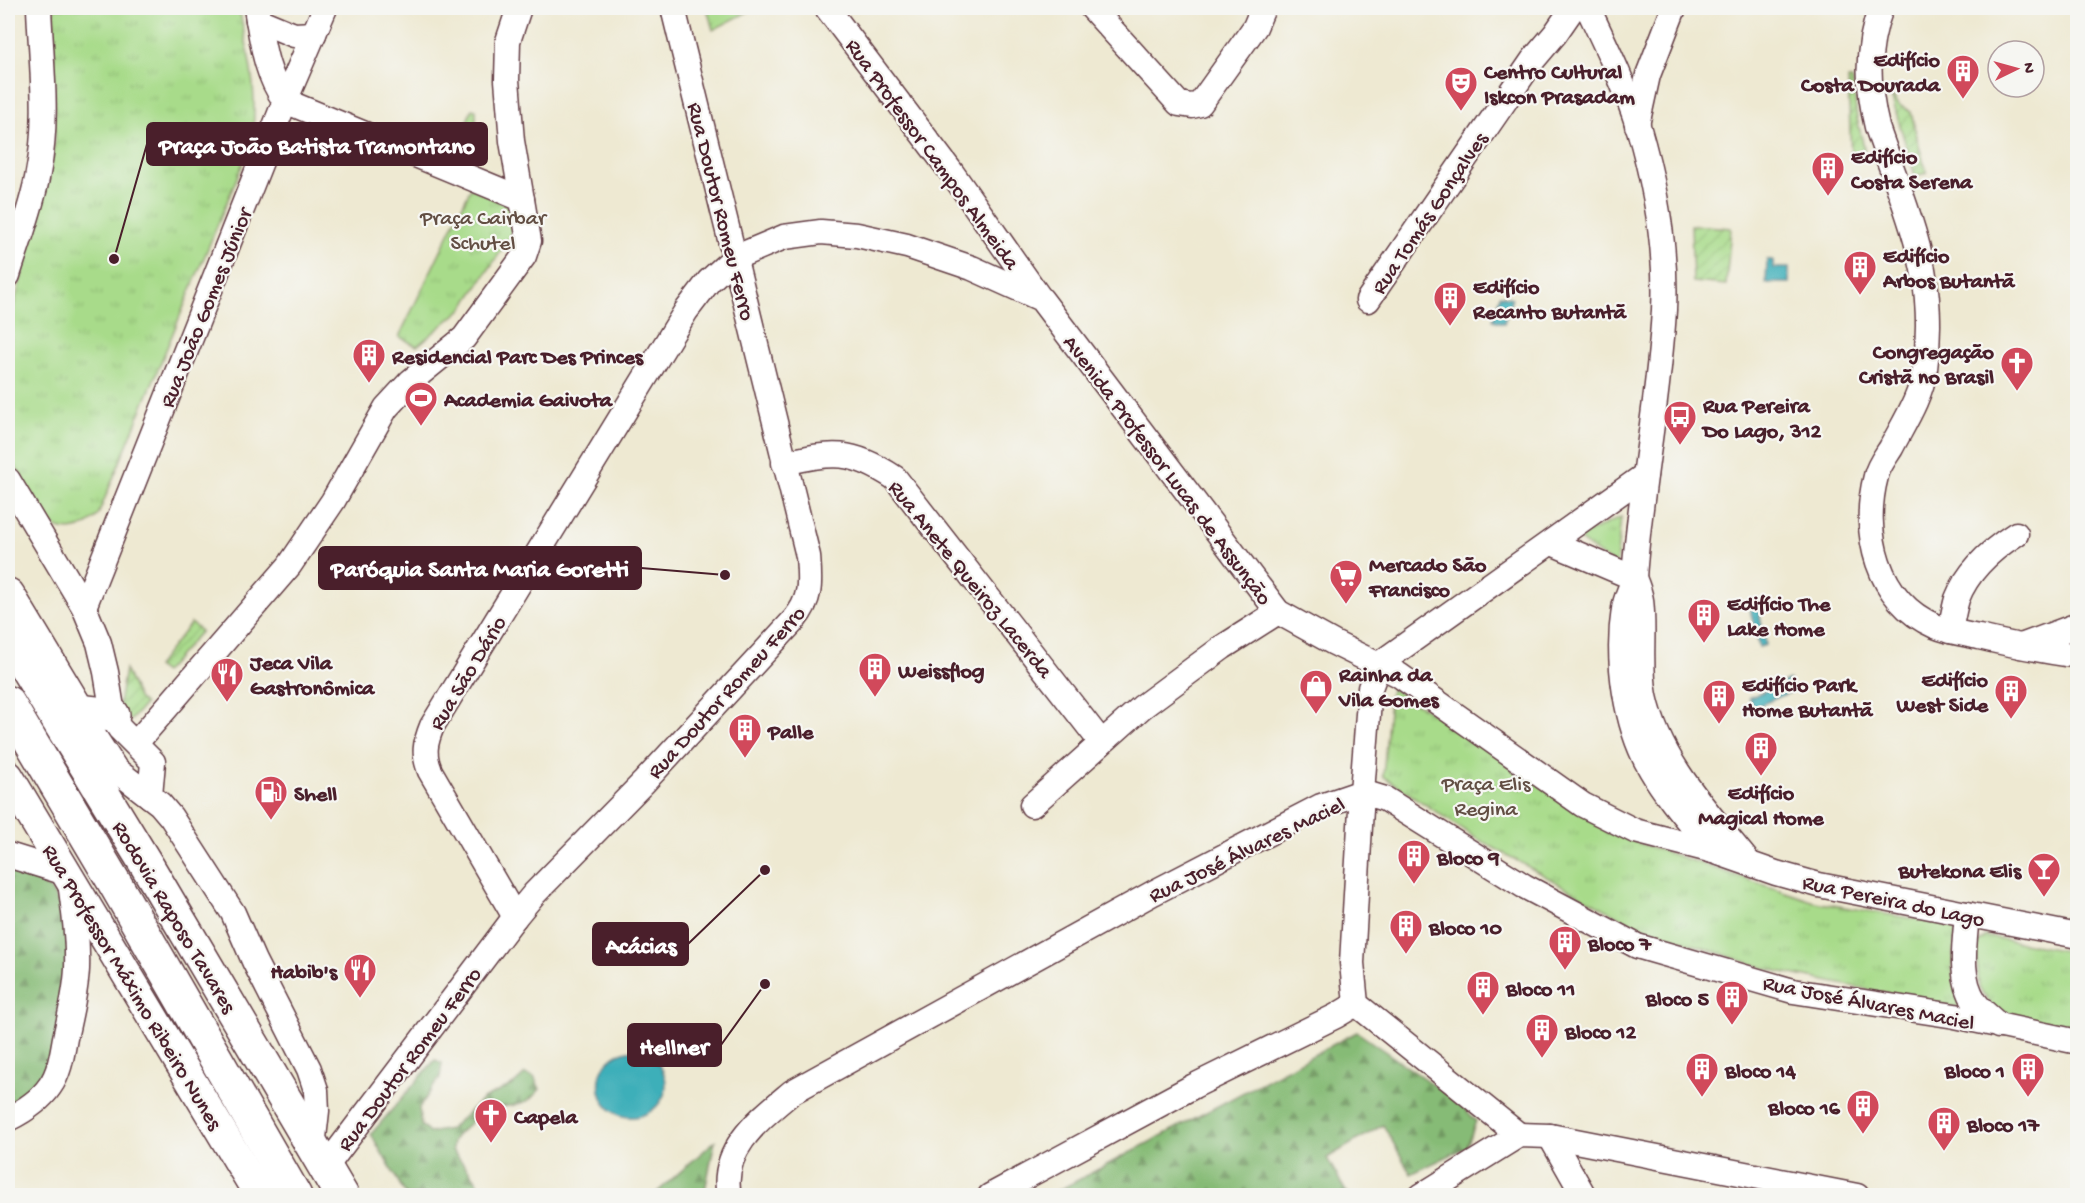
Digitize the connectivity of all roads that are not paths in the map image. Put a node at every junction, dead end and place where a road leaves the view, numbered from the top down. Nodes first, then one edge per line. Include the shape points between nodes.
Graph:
1 (39, 8) edge
2 (325, 8) edge
3 (519, 8) edge
4 (673, 8) edge
5 (827, 8) edge
6 (1092, 8) edge
7 (1263, 8) edge
8 (1573, 8) edge
9 (1588, 8) edge
10 (1674, 8) edge
11 (1881, 8) edge
12 (257, 14) edge
13 (314, 34) junction
14 (285, 101) junction
15 (1637, 124) junction
16 (522, 199) junction
17 (734, 258) junction
18 (8, 275) edge
19 (1041, 299) junction
20 (1368, 300) dead end
21 (784, 463) junction
22 (1645, 475) junction
23 (8, 480) edge
24 (2016, 534) dead end
25 (1552, 543) junction
26 (1634, 578) junction
27 (8, 595) edge
28 (84, 607) junction
29 (1278, 612) junction
30 (2078, 625) edge
31 (1950, 631) junction
32 (8, 638) edge
33 (2021, 646) junction
34 (2078, 656) edge
35 (1379, 664) junction
36 (8, 703) edge
37 (78, 711) junction
38 (112, 715) junction
39 (1101, 742) junction
40 (136, 743) junction
41 (8, 776) edge
42 (1362, 792) junction
43 (150, 796) junction
44 (1032, 805) dead end
45 (1713, 851) junction
46 (8, 855) edge
47 (1749, 863) junction
48 (68, 876) junction
49 (1967, 914) junction
50 (515, 917) junction
51 (2078, 936) edge
52 (1356, 1004) junction
53 (1999, 1026) junction
54 (2078, 1042) edge
55 (8, 1119) edge
56 (1520, 1135) junction
57 (1550, 1136) junction
58 (327, 1170) edge
59 (1763, 1186) edge
60 (260, 1196) edge
61 (295, 1196) edge
62 (729, 1196) edge
63 (990, 1196) edge
64 (1421, 1196) edge
65 (1584, 1196) edge
66 (1857, 1196) edge

1 - 18 street via 43,137 38,174
2 - 13 street, Rua João Gomes Júnior
3 - 16 street via 508,41 507,60 512,141
4 - 17 street, Rua Doutor Romeu Ferro
5 - 19 street, Rua Professor Campos Almeida
6 - 7 street via 1179,104 1192,106 1200,104 1255,27
8 - 20 street, Rua Tomás Gonçalves
9 - 15 street
10 - 15 street via 1648,75
11 - 31 street via 1870,49 1871,105 1921,257 1927,341 1925,371 1916,400 1876,473 1869,512 1871,536 1876,560 1896,595 1911,611
12 - 13 street via 294,35
12 - 14 street via 269,71
13 - 14 street, Rua João Gomes Júnior
14 - 16 street
14 - 28 street, Rua João Gomes Júnior
15 - 22 street via 1660,230 1664,290
16 - 40 street via 529,241 524,256 464,338 411,381 386,408 333,501 288,566
17 - 19 street, Avenida Professor Lucas de Assunção via 784,237 821,232 857,235 907,246 972,268
17 - 21 street, Rua Doutor Romeu Ferro
17 - 50 street, Rua São Dário via 686,310 426,741 430,771
19 - 29 street, Avenida Professor Lucas de Assunção
21 - 39 street, Rua Anete Queiroz Lacerda via 836,453 876,465 895,477
21 - 50 street, Rua Doutor Romeu Ferro via 808,556 809,591 804,607
22 - 25 street
22 - 26 street
23 - 28 street
24 - 31 street via 1977,565 1958,598
25 - 26 street
25 - 35 street
26 - 45 street via 1624,608 1622,644 1627,707 1651,769
26 - 47 street via 1641,599 1645,696 1656,729 1669,759
27 - 37 highway
28 - 38 street via 99,643
29 - 35 street, Avenida Professor Lucas de Assunção
29 - 39 street via 1223,646
30 - 33 street
31 - 33 street
32 - 58 highway, Rodovia Raposo Tavares
33 - 34 street
35 - 42 street via 1370,688
35 - 45 street, Avenida Professor Lucas de Assunção via 1414,684 1583,805 1635,831
36 - 61 highway, Rodovia Raposo Tavares
37 - 38 highway
37 - 43 street via 116,770
38 - 40 street via 120,729
39 - 44 street
40 - 43 street via 153,762
41 - 48 main road, Rua Professor Máximo Ribeiro Nunes
42 - 52 street via 1352,963
42 - 53 street, Rua José Álvares Maciel via 1385,799 1524,886 1637,946 1792,991
42 - 62 street, Rua José Álvares Maciel via 1321,806 1153,893 792,1092 737,1145 728,1172
43 - 58 street via 171,817 233,913 309,1070 316,1090
45 - 47 street, Rua Pereira do Lago
46 - 48 street
47 - 49 street, Rua Pereira do Lago via 1819,885
48 - 55 street via 77,968 60,1063 41,1097
48 - 60 main road, Rua Professor Máximo Ribeiro Nunes
49 - 51 street, Rua Pereira do Lago
49 - 53 street via 1967,984 1975,1003
50 - 58 street, Rua Doutor Romeu Ferro
52 - 56 street
52 - 63 street
53 - 54 street, Rua José Álvares Maciel
56 - 57 street
56 - 64 street
57 - 59 street
57 - 65 street
59 - 66 street

